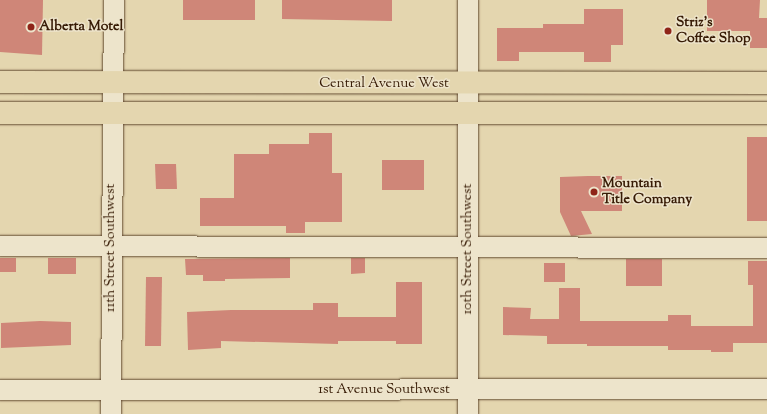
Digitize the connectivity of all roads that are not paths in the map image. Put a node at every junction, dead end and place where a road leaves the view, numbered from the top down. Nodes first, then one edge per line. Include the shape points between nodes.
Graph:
1 (114, 0) edge
2 (468, 0) edge
3 (0, 82) edge
4 (112, 82) junction
5 (767, 83) edge
6 (469, 84) junction
7 (0, 113) edge
8 (112, 113) junction
9 (469, 113) junction
10 (767, 113) edge
11 (111, 245) junction
12 (0, 246) edge
13 (468, 247) junction
14 (767, 248) edge
15 (767, 389) edge
16 (0, 390) edge
17 (111, 390) junction
18 (468, 390) junction
19 (111, 414) edge
20 (468, 414) edge

1 - 4 street, 11th Street Southwest
2 - 6 street, 10th Street Southwest
3 - 4 highway, Central Avenue West
4 - 6 highway, Central Avenue West
4 - 8 street, 11th Street Southwest
5 - 6 highway, Central Avenue West
6 - 9 street, 10th Street Southwest
7 - 8 highway, Central Avenue West
8 - 9 highway, Central Avenue West
8 - 11 street, 11th Street Southwest
9 - 10 highway, Central Avenue West
9 - 13 street, 10th Street Southwest
11 - 12 street
11 - 13 street
11 - 17 street, 11th Street Southwest
13 - 14 street
13 - 18 street, 10th Street Southwest
15 - 18 street, 1st Avenue Southwest
16 - 17 street, 1st Avenue Southwest
17 - 18 street, 1st Avenue Southwest
17 - 19 street, 11th Street Southwest
18 - 20 street, 10th Street Southwest

